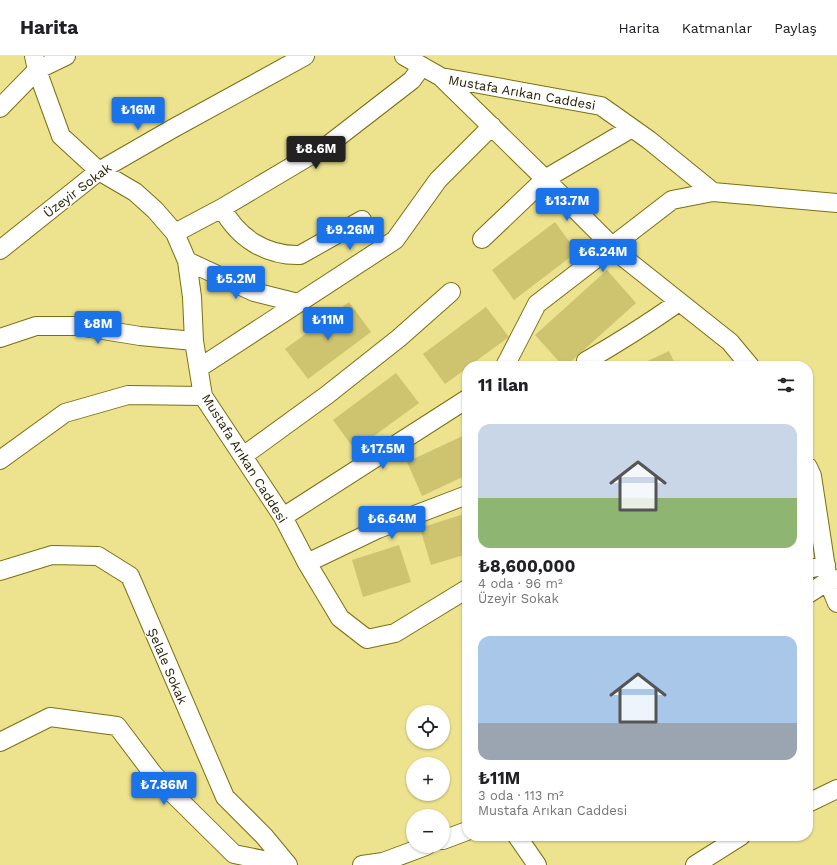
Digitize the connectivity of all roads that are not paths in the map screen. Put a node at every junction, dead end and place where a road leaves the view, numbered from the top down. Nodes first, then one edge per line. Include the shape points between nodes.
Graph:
1 (66, 56) edge
2 (305, 56) edge
3 (404, 56) edge
4 (35, 63) edge
5 (422, 66) junction
6 (442, 77) junction
7 (0, 108) edge
8 (492, 126) junction
9 (632, 128) junction
10 (99, 171) junction
11 (545, 179) junction
12 (713, 192) junction
13 (837, 203) edge
14 (222, 208) junction
15 (362, 220) dead end
16 (175, 233) junction
17 (482, 240) dead end
18 (612, 247) junction
19 (0, 250) edge
20 (186, 261) junction
21 (451, 292) dead end
22 (680, 302) junction
23 (298, 303) junction
24 (0, 338) edge
25 (194, 341) junction
26 (508, 361) edge
27 (586, 361) dead end
28 (746, 361) edge
29 (199, 368) junction
30 (203, 396) junction
31 (462, 402) edge
32 (243, 456) junction
33 (0, 460) edge
34 (462, 497) edge
35 (813, 498) edge
36 (283, 517) junction
37 (815, 543) edge
38 (307, 563) junction
39 (813, 570) edge
40 (0, 571) edge
41 (830, 575) edge
42 (813, 590) edge
43 (462, 592) edge
44 (837, 603) edge
45 (0, 742) edge
46 (837, 789) edge
47 (813, 801) edge
48 (462, 833) edge
49 (450, 837) edge
50 (520, 841) edge
51 (736, 841) edge
52 (407, 853) edge
53 (718, 859) edge
54 (288, 865) edge
55 (362, 865) edge
56 (537, 865) edge
57 (695, 865) edge

1 - 4 street
2 - 10 street, Üzeyir Sokak
3 - 5 street
4 - 7 street
4 - 10 street, Mustafa Arıkan Caddesi via 61,136
5 - 6 street
5 - 14 street via 412,80 328,145
6 - 8 street
6 - 9 street, Mustafa Arıkan Caddesi via 601,106
8 - 11 street
8 - 23 street via 438,180 395,240
9 - 11 street
9 - 12 street, Mustafa Arıkan Caddesi
10 - 16 street, Mustafa Arıkan Caddesi via 135,192
10 - 19 street, Üzeyir Sokak
11 - 17 street
11 - 18 street
12 - 13 street
12 - 18 street via 672,200
14 - 15 street via 231,222 248,239 267,250 288,256 300,255
14 - 16 street
16 - 20 street, Mustafa Arıkan Caddesi
18 - 22 street
18 - 26 street via 537,304
20 - 23 street via 254,292
20 - 25 street, Mustafa Arıkan Caddesi via 192,297
21 - 32 street via 345,381
22 - 27 street
22 - 28 street via 730,342
23 - 29 street
24 - 25 street via 36,326 78,326
25 - 29 street, Mustafa Arıkan Caddesi
29 - 30 street, Mustafa Arıkan Caddesi
30 - 32 street, Mustafa Arıkan Caddesi
30 - 33 street via 128,396 65,413
31 - 36 street
32 - 36 street, Mustafa Arıkan Caddesi
34 - 38 street via 378,530
35 - 37 street
36 - 38 street, Mustafa Arıkan Caddesi
37 - 41 street
38 - 43 street, Mustafa Arıkan Caddesi via 340,618 367,639 394,632
39 - 41 street
40 - 54 street, Şelale Sokak via 52,555 98,556 130,576 225,797 264,836
41 - 42 street
41 - 44 street
45 - 54 street via 50,717 117,726 154,776 234,854
46 - 47 street
48 - 49 street
50 - 56 street
51 - 53 street
52 - 55 street via 383,862
53 - 57 street

